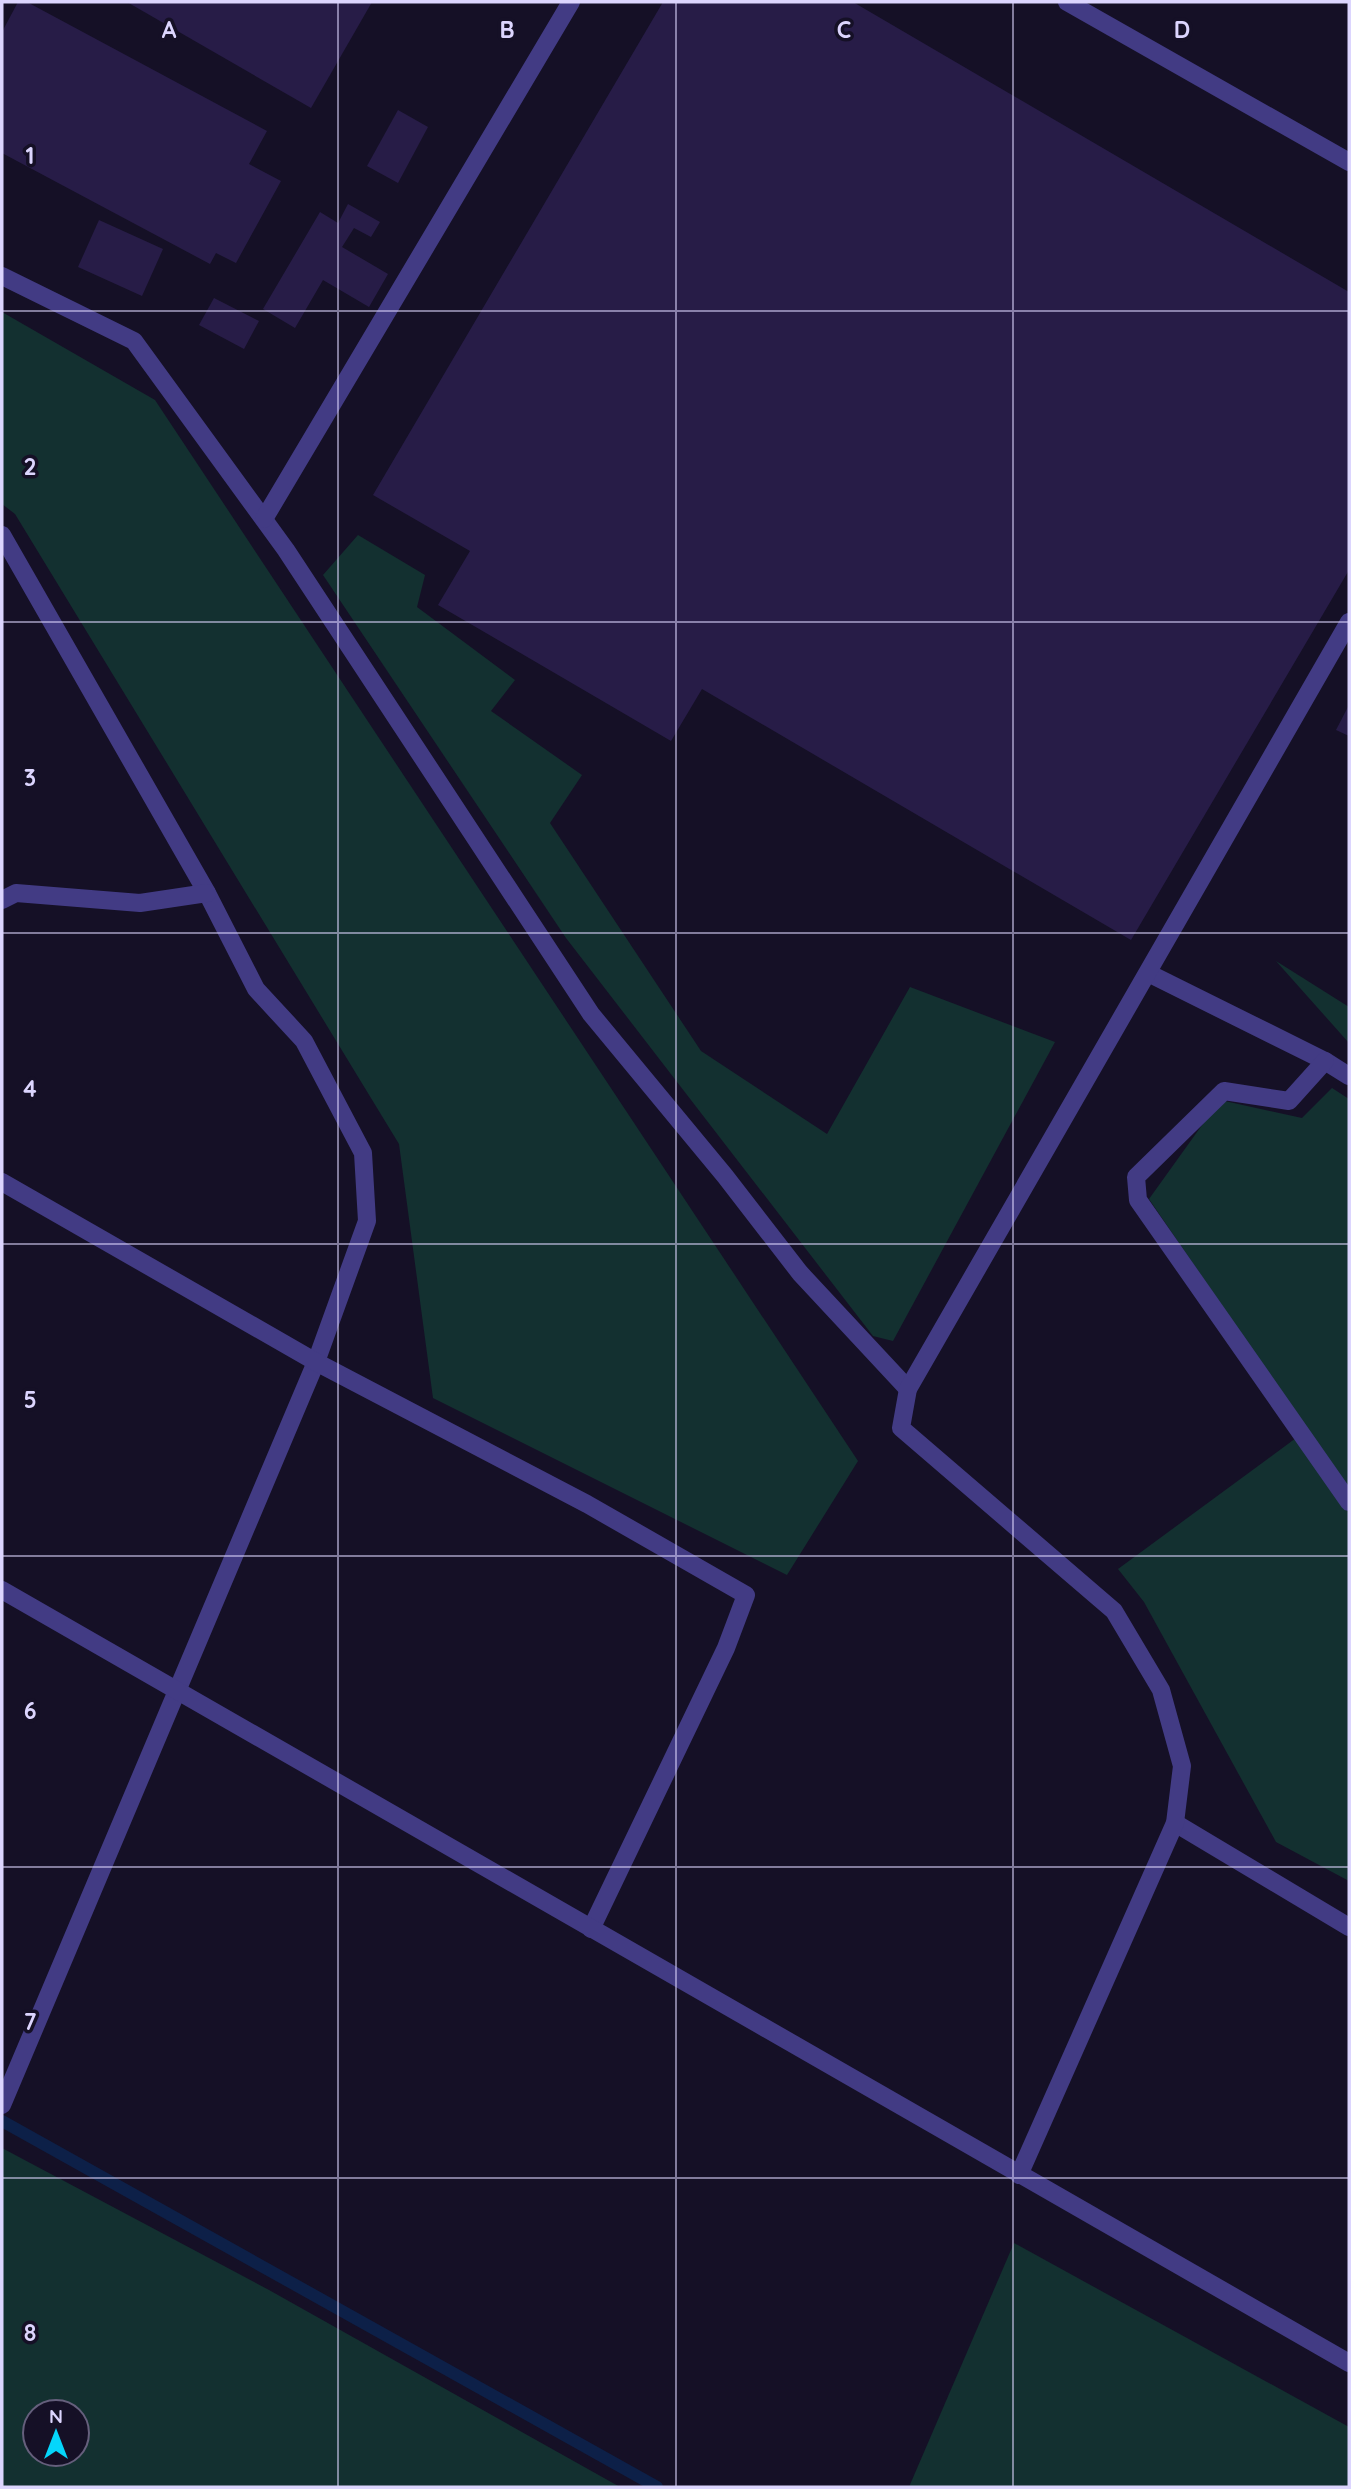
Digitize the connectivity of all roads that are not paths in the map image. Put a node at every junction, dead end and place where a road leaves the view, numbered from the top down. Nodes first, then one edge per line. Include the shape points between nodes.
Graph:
1 (571, 2) edge
2 (1067, 2) edge
3 (1349, 162) edge
4 (2, 276) edge
5 (264, 519) junction
6 (2, 535) edge
7 (1349, 622) edge
8 (207, 892) junction
9 (2, 900) edge
10 (1148, 973) junction
11 (1325, 1061) junction
12 (1349, 1076) edge
13 (2, 1182) edge
14 (316, 1362) junction
15 (908, 1389) junction
16 (1349, 1502) edge
17 (2, 1590) edge
18 (177, 1693) junction
19 (1175, 1823) junction
20 (1349, 1927) edge
21 (591, 1929) junction
22 (6, 2098) edge
23 (1019, 2175) junction
24 (1349, 2363) edge

1 - 5 street
2 - 3 street
4 - 5 street via 134,341
5 - 15 street via 591,1014 800,1273
6 - 8 street
7 - 10 street
8 - 9 street via 140,903 16,892
8 - 14 street via 256,989 304,1041 363,1153 367,1221
10 - 11 street
10 - 15 street
11 - 12 street
11 - 16 street via 1289,1101 1224,1091 1136,1177 1138,1200
13 - 14 street
14 - 18 street
14 - 21 street via 587,1504 746,1595 726,1648
15 - 19 street via 901,1428 1114,1611 1161,1690 1182,1766
17 - 18 street
18 - 21 street
18 - 22 street
19 - 20 street
19 - 23 street
21 - 23 street
23 - 24 street

